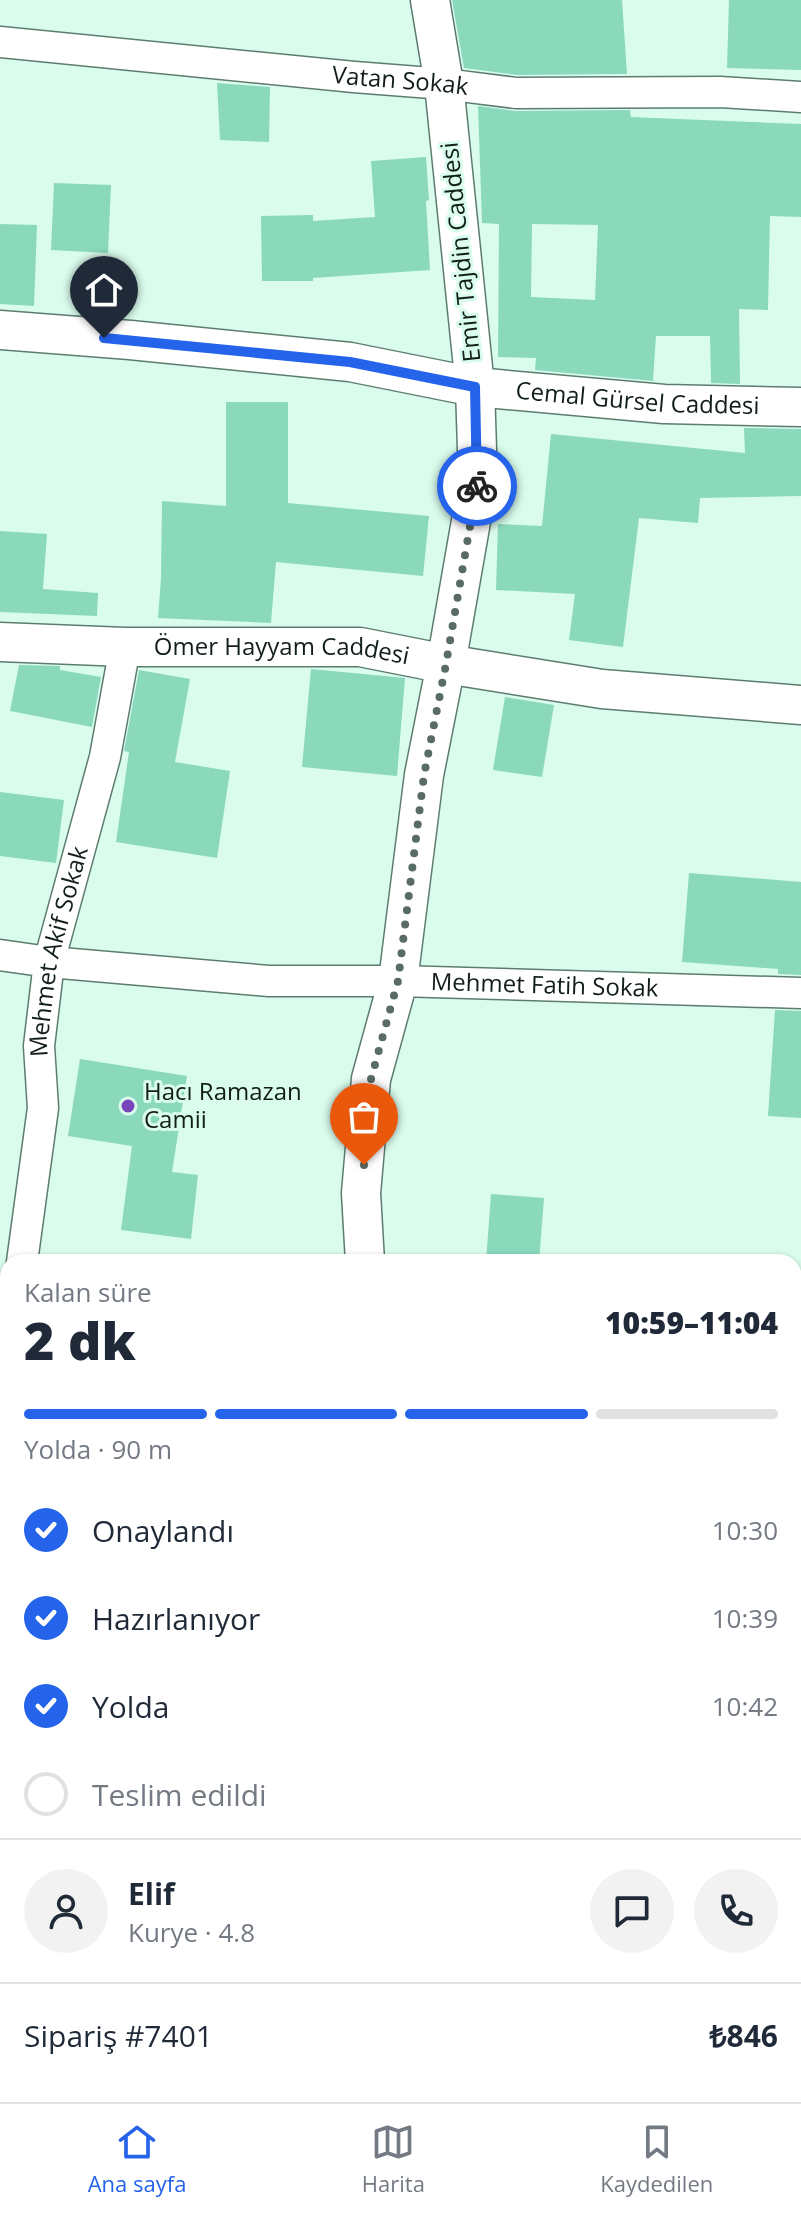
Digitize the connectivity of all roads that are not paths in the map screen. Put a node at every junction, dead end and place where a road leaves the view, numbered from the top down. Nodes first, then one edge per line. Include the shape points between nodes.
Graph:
1 (430, 0) edge
2 (0, 42) edge
3 (444, 84) junction
4 (801, 97) edge
5 (0, 330) edge
6 (475, 387) junction
7 (801, 407) edge
8 (0, 642) edge
9 (125, 647) junction
10 (446, 664) junction
11 (801, 705) edge
12 (0, 955) edge
13 (49, 962) junction
14 (398, 981) junction
15 (801, 993) edge
16 (23, 1254) edge
17 (365, 1254) edge

1 - 3 street, Emir Tajdin Caddesi
2 - 3 street, Vatan Sokak
3 - 4 street, Vatan Sokak via 516,93
3 - 6 street, Emir Tajdin Caddesi
5 - 6 street, Cemal Gürsel Caddesi via 350,362
6 - 7 street, Cemal Gürsel Caddesi via 664,404
6 - 10 street, Emir Tajdin Caddesi via 478,481
8 - 9 street, Ömer Hayyam Caddesi
9 - 10 street, Ömer Hayyam Caddesi via 360,647
9 - 13 street, Mehmet Akif Sokak via 105,757
10 - 11 street, Ömer Hayyam Caddesi via 602,689
10 - 14 street, Emir Tajdin Caddesi via 424,775
12 - 13 street, Mehmet Fatih Sokak
13 - 14 street, Mehmet Fatih Sokak via 269,981
13 - 16 street, Mehmet Akif Sokak via 39,1046 43,1108
14 - 15 street, Mehmet Fatih Sokak
14 - 17 street, Emir Tajdin Caddesi via 371,1079 361,1193

